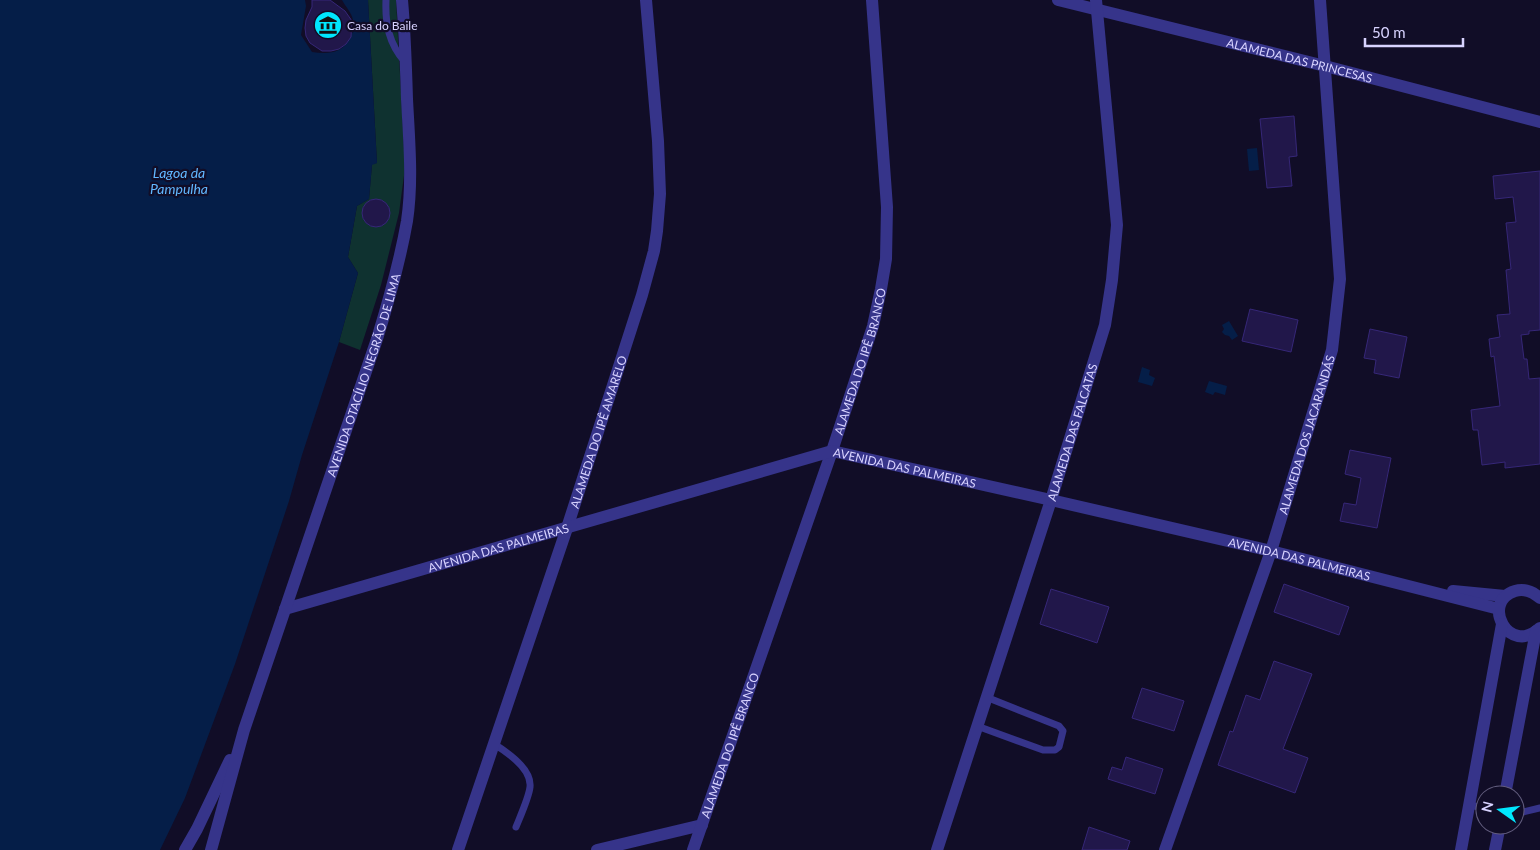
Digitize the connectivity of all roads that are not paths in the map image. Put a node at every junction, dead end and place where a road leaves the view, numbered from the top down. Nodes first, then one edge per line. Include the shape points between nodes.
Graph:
1 (386, 0) edge
2 (646, 0) edge
3 (872, 0) edge
4 (1058, 0) edge
5 (1320, 0) edge
6 (403, 3) edge
7 (1096, 4) edge
8 (405, 63) junction
9 (1325, 66) junction
10 (1540, 122) edge
11 (832, 452) junction
12 (1051, 500) junction
13 (568, 528) junction
14 (1271, 552) junction
15 (1413, 587) junction
16 (1506, 596) junction
17 (1540, 598) edge
18 (285, 609) junction
19 (1499, 609) junction
20 (1502, 624) junction
21 (1538, 630) edge
22 (986, 697) junction
23 (976, 726) junction
24 (244, 730) junction
25 (494, 744) junction
26 (1507, 785) edge
27 (1469, 805) junction
28 (1475, 806) edge
29 (1540, 808) edge
30 (1525, 812) edge
31 (702, 825) junction
32 (516, 827) dead end
33 (1498, 835) edge
34 (185, 850) edge
35 (211, 850) edge
36 (458, 850) edge
37 (597, 850) edge
38 (693, 850) edge
39 (936, 850) edge
40 (1164, 850) edge
41 (1461, 850) edge
42 (1495, 850) edge

1 - 8 lane via 385,18 389,35
2 - 13 street, ALAMEDA DO IPÊ AMARELO via 658,141 660,194 657,231 642,295
3 - 11 street, ALAMEDA DO IPÊ BRANCO via 887,207 886,259 873,326
4 - 7 street, ALAMEDA DAS PRINCESAS
5 - 9 street, ALAMEDA DOS JACARANDÁS
6 - 8 street, AVENIDA OTACÍLIO NEGRÃO DE LIMA
7 - 9 street, ALAMEDA DAS PRINCESAS
7 - 12 street, ALAMEDA DAS FALCATAS via 1117,225 1113,271 1105,325
8 - 18 street, AVENIDA OTACÍLIO NEGRÃO DE LIMA via 410,189 400,253 379,331
9 - 10 street, ALAMEDA DAS PRINCESAS
9 - 14 street, ALAMEDA DOS JACARANDÁS via 1340,279 1335,324 1332,350
11 - 12 street, AVENIDA DAS PALMEIRAS
11 - 13 street, AVENIDA DAS PALMEIRAS
11 - 31 street, ALAMEDA DO IPÊ BRANCO
12 - 14 street, AVENIDA DAS PALMEIRAS
12 - 22 street, ALAMEDA DAS FALCATAS
13 - 18 street, AVENIDA DAS PALMEIRAS
13 - 25 street, ALAMEDA DO IPÊ AMARELO
14 - 15 street, AVENIDA DAS PALMEIRAS
14 - 40 street, ALAMEDA DOS JACARANDÁS
15 - 16 street, AVENIDA DAS PALMEIRAS
15 - 19 street, AVENIDA DAS PALMEIRAS
16 - 17 street, AVENIDA DAS PALMEIRAS via 1528,590
16 - 19 street
18 - 24 street, AVENIDA OTACÍLIO NEGRÃO DE LIMA
19 - 20 street
20 - 21 street via 1513,635 1529,635
20 - 27 street
21 - 26 street
22 - 23 street, ALAMEDA DAS FALCATAS
22 - 23 lane via 1059,726 1063,731 1059,747 1043,750
23 - 39 street, ALAMEDA DAS FALCATAS
24 - 34 street, AVENIDA OTACÍLIO NEGRÃO DE LIMA
24 - 35 street, AVENIDA OTACÍLIO NEGRÃO DE LIMA
25 - 32 lane via 513,757 529,779 530,787
25 - 36 street, ALAMEDA DO IPÊ AMARELO
27 - 28 lane
27 - 41 street
29 - 30 lane
31 - 37 street
31 - 38 street, ALAMEDA DO IPÊ BRANCO
33 - 42 street

